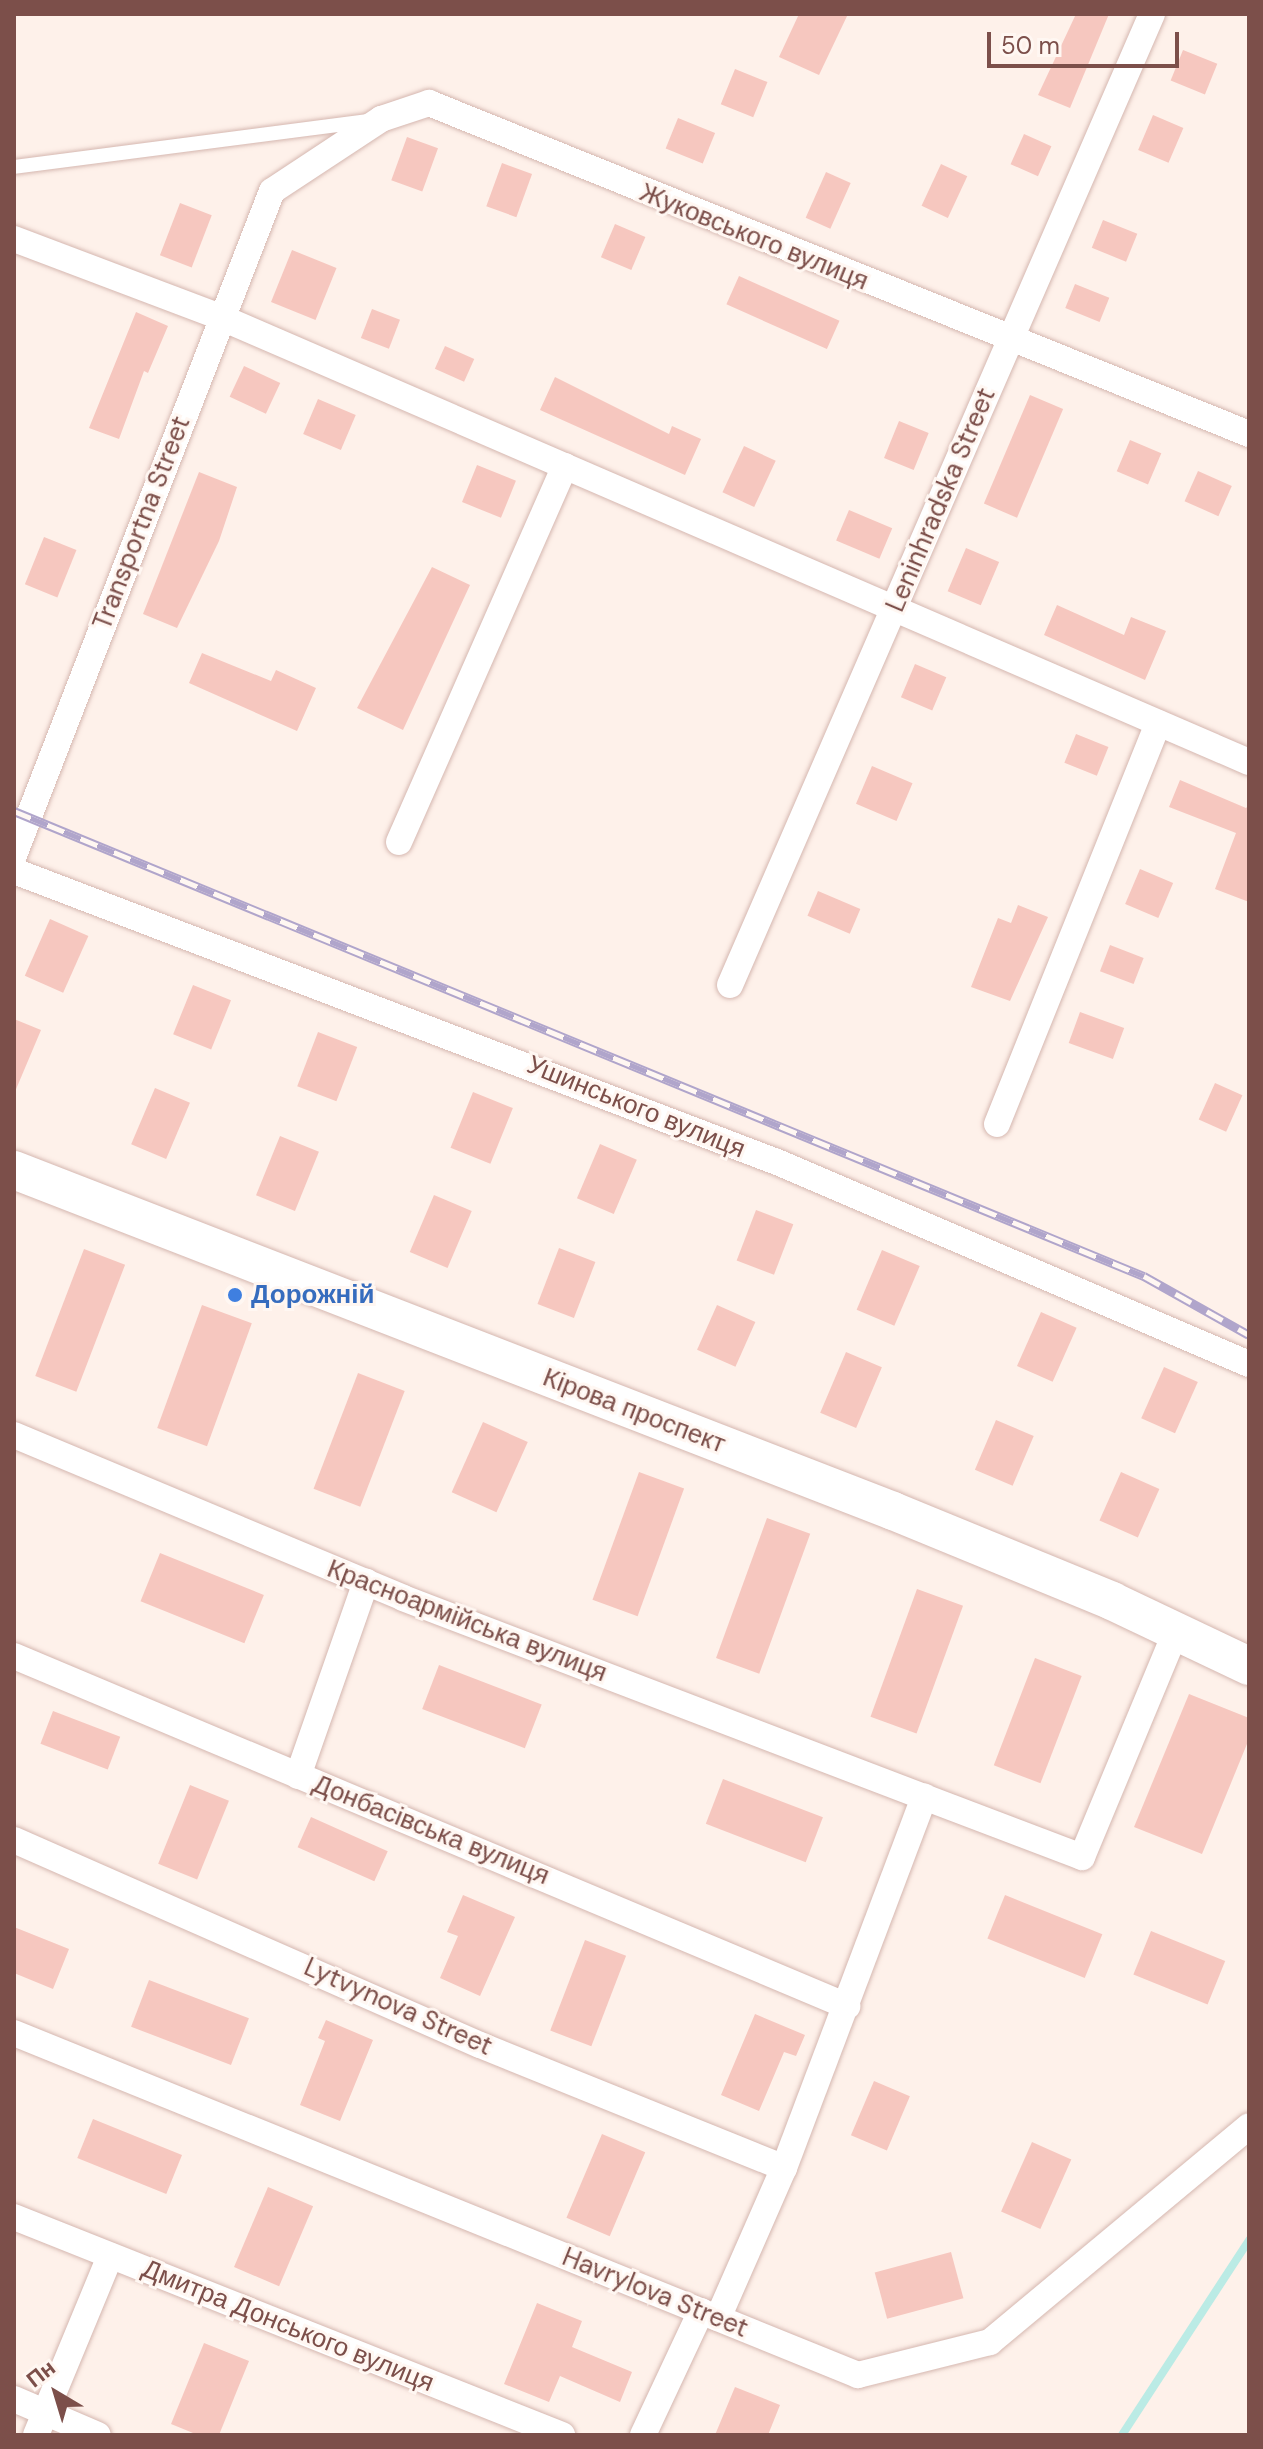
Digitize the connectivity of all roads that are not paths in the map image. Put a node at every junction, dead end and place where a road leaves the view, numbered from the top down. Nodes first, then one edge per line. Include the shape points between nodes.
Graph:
1 (1152, 14) edge
2 (381, 119) junction
3 (14, 167) edge
4 (272, 191) joint
5 (14, 239) edge
6 (220, 317) junction
7 (1010, 339) junction
8 (1249, 434) edge
9 (565, 466) junction
10 (893, 608) junction
11 (1158, 723) junction
12 (1249, 762) edge
13 (399, 842) dead end
14 (14, 855) edge
15 (14, 871) edge
16 (730, 985) dead end
17 (997, 1124) dead end
18 (14, 1170) edge
19 (1249, 1364) edge
20 (14, 1435) edge
21 (366, 1582) junction
22 (1176, 1631) junction
23 (14, 1656) edge
24 (1249, 1666) edge
25 (298, 1776) junction
26 (924, 1797) junction
27 (14, 1840) edge
28 (847, 2006) junction
29 (14, 2033) edge
30 (1249, 2126) edge
31 (784, 2168) junction
32 (14, 2217) edge
33 (110, 2256) junction
34 (709, 2315) junction
35 (14, 2399) edge
36 (41, 2424) edge
37 (98, 2435) edge
38 (562, 2435) edge
39 (643, 2435) edge

1 - 7 street, Leninhradska Street
2 - 3 lane
2 - 4 street, Жуковського вулиця
2 - 7 street, Жуковського вулиця via 429,103
4 - 6 street, Transportna Street
5 - 6 street
6 - 9 street
6 - 14 street, Transportna Street
7 - 8 street, Жуковського вулиця
7 - 10 street, Leninhradska Street
9 - 10 street
9 - 13 street
10 - 11 street
10 - 16 street, Leninhradska Street
11 - 12 street
11 - 17 street
15 - 19 street, Ушинського вулиця via 777,1162
18 - 22 street, Кірова проспект via 893,1511
20 - 21 street, Красноармійська вулиця
21 - 25 street
21 - 26 street, Красноармійська вулиця
22 - 24 street, Кірова проспект
22 - 26 street, Красноармійська вулиця via 1082,1857
23 - 25 street, Донбасівська вулиця
25 - 28 street, Донбасівська вулиця
26 - 28 street
27 - 31 street, Lytvynova Street via 480,2045
28 - 31 street
29 - 34 street, Havrylova Street
30 - 34 street, Havrylova Street via 990,2342 858,2375
31 - 34 street
32 - 33 street, Дмитра Донського вулиця
33 - 36 street
33 - 38 street, Дмитра Донського вулиця
34 - 39 street
35 - 36 street
36 - 37 street

